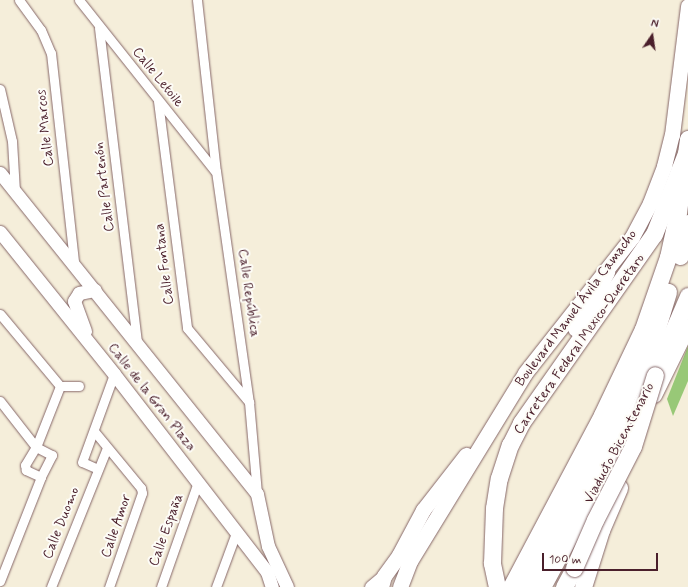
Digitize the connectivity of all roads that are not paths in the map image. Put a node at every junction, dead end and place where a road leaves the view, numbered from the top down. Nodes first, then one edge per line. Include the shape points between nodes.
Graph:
1 (18, 0) edge
2 (79, 0) edge
3 (197, 0) edge
4 (688, 6) edge
5 (99, 28) junction
6 (0, 89) edge
7 (158, 101) junction
8 (687, 146) edge
9 (216, 171) junction
10 (0, 173) edge
11 (15, 191) junction
12 (688, 223) edge
13 (0, 232) edge
14 (74, 262) junction
15 (606, 272) junction
16 (95, 290) junction
17 (688, 296) edge
18 (0, 314) edge
19 (688, 326) edge
20 (89, 342) junction
21 (137, 342) junction
22 (114, 374) junction
23 (655, 375) junction
24 (60, 386) junction
25 (79, 386) dead end
26 (654, 394) junction
27 (0, 401) edge
28 (249, 402) junction
29 (521, 423) junction
30 (94, 431) junction
31 (482, 444) junction
32 (36, 447) junction
33 (107, 448) junction
34 (98, 469) junction
35 (40, 478) junction
36 (198, 482) junction
37 (257, 494) junction
38 (236, 533) junction
39 (574, 568) junction
40 (0, 581) edge
41 (382, 581) edge
42 (51, 587) edge
43 (109, 587) edge
44 (161, 587) edge
45 (216, 587) edge
46 (272, 587) edge
47 (287, 587) edge
48 (371, 587) edge
49 (400, 587) edge
50 (498, 587) edge
51 (511, 587) edge
52 (526, 587) edge
53 (542, 587) edge
54 (549, 587) edge
55 (564, 587) edge
56 (569, 587) edge
57 (583, 587) edge

1 - 14 street, Calle Marcos via 42,30 51,53
2 - 5 street, Calle Letoile
3 - 9 street, Calle República
4 - 15 main road, Boulevard Manuel Ávila Camacho via 672,135 664,166 650,203 632,236
5 - 7 street, Calle Letoile
5 - 21 street, Calle Partenón
6 - 11 street via 12,141
7 - 9 street, Calle Letoile
7 - 28 street, Calle Fontana via 187,328
8 - 29 highway, Carretera Federal Mexico-Queretaro via 654,234
8 - 51 highway via 678,212 668,257 635,350
9 - 28 street, Calle República
10 - 11 street, Calle de la Gran Plaza
11 - 14 street, Calle de la Gran Plaza
12 - 52 highway via 679,261 656,331 632,385
13 - 20 street, Calle de la Gran Plaza
14 - 16 street, Calle de la Gran Plaza
15 - 29 highway via 581,321 540,383
15 - 31 main road, Boulevard Manuel Ávila Camacho via 525,374
16 - 20 street via 79,293 74,300
16 - 21 street, Calle de la Gran Plaza
17 - 23 highway, Viaducto Bicentenario
18 - 24 street
19 - 26 main road
20 - 22 street, Calle de la Gran Plaza
21 - 37 street, Calle de la Gran Plaza
22 - 30 street
22 - 36 street, Calle de la Gran Plaza
23 - 39 highway, bridge via 633,446
23 - 53 highway, Viaducto Bicentenario, bridge
24 - 25 street
24 - 32 street
26 - 54 main road
26 - 57 highway via 642,435 601,530
27 - 32 street
28 - 37 street, Calle República
29 - 50 highway, Carretera Federal Mexico-Queretaro via 499,478 494,508 492,563
30 - 33 street, Calle Amor
30 - 34 street via 82,462
31 - 41 main road via 461,459 447,476 423,510
31 - 49 main road, Boulevard Manuel Ávila Camacho via 410,561
32 - 35 street via 25,468
32 - 35 street via 52,455
33 - 34 street, Calle Duomo
33 - 43 street, Calle Amor via 141,488 142,493
34 - 42 street, Calle Duomo
35 - 40 street
36 - 38 street, Calle de la Gran Plaza
36 - 44 street, Calle España
37 - 47 street, Calle República via 268,546
38 - 45 street
38 - 46 street, Calle de la Gran Plaza via 268,572
39 - 55 highway
39 - 56 highway
41 - 48 street

